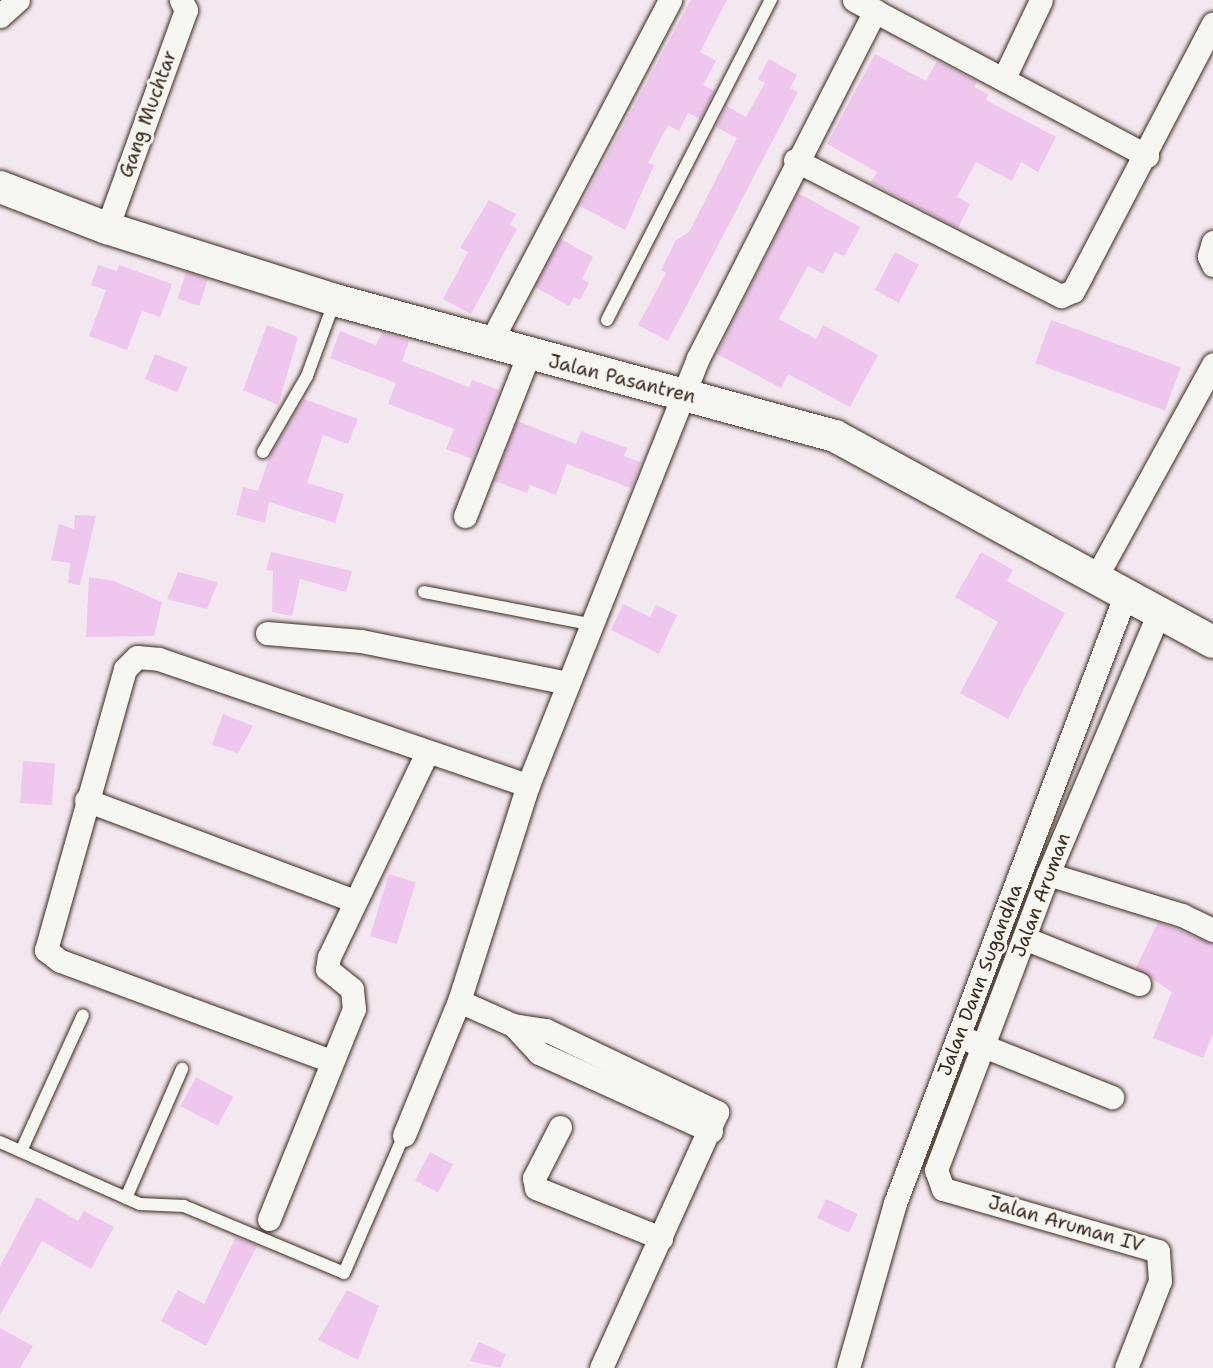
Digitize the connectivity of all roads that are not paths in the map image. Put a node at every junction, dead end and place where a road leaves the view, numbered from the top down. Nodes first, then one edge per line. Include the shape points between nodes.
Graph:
1 (18, 0) edge
2 (181, 0) edge
3 (670, 0) edge
4 (771, 0) edge
5 (854, 0) edge
6 (1041, 0) edge
7 (875, 11) junction
8 (0, 16) edge
9 (1213, 23) edge
10 (1004, 78) junction
11 (1147, 156) junction
12 (795, 160) junction
13 (0, 187) edge
14 (107, 228) junction
15 (1213, 242) edge
16 (1213, 265) edge
17 (335, 300) junction
18 (607, 320) dead end
19 (489, 345) junction
20 (528, 356) junction
21 (1213, 364) edge
22 (683, 394) junction
23 (263, 452) dead end
24 (465, 516) dead end
25 (1095, 579) junction
26 (424, 593) dead end
27 (1125, 596) junction
28 (1158, 613) junction
29 (593, 625) junction
30 (267, 633) dead end
31 (1213, 642) edge
32 (568, 683) junction
33 (427, 752) junction
34 (528, 785) junction
35 (86, 800) junction
36 (1048, 874) junction
37 (354, 901) junction
38 (1213, 930) edge
39 (1024, 938) junction
40 (1139, 984) dead end
41 (459, 1001) junction
42 (83, 1015) dead end
43 (958, 1036) junction
44 (984, 1046) junction
45 (331, 1061) junction
46 (182, 1069) dead end
47 (1112, 1097) dead end
48 (560, 1126) dead end
49 (404, 1135) joint
50 (0, 1142) edge
51 (21, 1151) junction
52 (939, 1181) joint
53 (126, 1198) junction
54 (268, 1219) dead end
55 (661, 1238) junction
56 (601, 1368) edge
57 (848, 1368) edge
58 (1125, 1368) edge

1 - 8 street
2 - 14 street, Gang Muchtar via 186,10
3 - 19 street
4 - 18 lane
5 - 7 street
6 - 10 street
7 - 10 street
7 - 12 street
9 - 11 street
10 - 11 street
11 - 12 street via 1073,291 1061,296
12 - 22 street
13 - 14 main road, Jalan Pasantren
14 - 17 main road, Jalan Pasantren
15 - 16 street
17 - 19 main road, Jalan Pasantren
17 - 23 lane via 307,376
19 - 20 main road, Jalan Pasantren
20 - 22 main road, Jalan Pasantren
20 - 24 street
21 - 25 street
22 - 25 main road, Jalan Pasantren via 835,436
22 - 29 street
25 - 27 main road, Jalan Pasantren
26 - 29 lane
27 - 28 main road, Jalan Pasantren
27 - 43 street, Jalan Dann Sugandha
28 - 31 main road, Jalan Pasantren
28 - 36 street, Jalan Aruman
29 - 32 street
30 - 32 street via 361,641
32 - 34 street
33 - 34 street
33 - 35 street via 159,659 137,657 125,669
33 - 37 street
34 - 41 street
35 - 37 street
35 - 45 street via 46,934 51,956
36 - 38 street via 1182,915
36 - 39 street, Jalan Aruman
37 - 45 street via 327,970 355,998
39 - 40 street
39 - 44 street, Jalan Aruman
41 - 49 street
41 - 55 street via 513,1025 547,1030 712,1106 718,1116
42 - 51 lane
43 - 44 street
43 - 57 street, Jalan Dann Sugandha via 895,1203
44 - 47 street
44 - 52 street, Jalan Aruman via 936,1170
45 - 54 street
46 - 53 lane
48 - 55 street via 534,1178 536,1188
49 - 53 lane via 344,1273 184,1206 140,1204
50 - 51 lane
51 - 53 lane
52 - 58 street, Jalan Aruman IV via 955,1193 1158,1251 1160,1281
55 - 56 street

